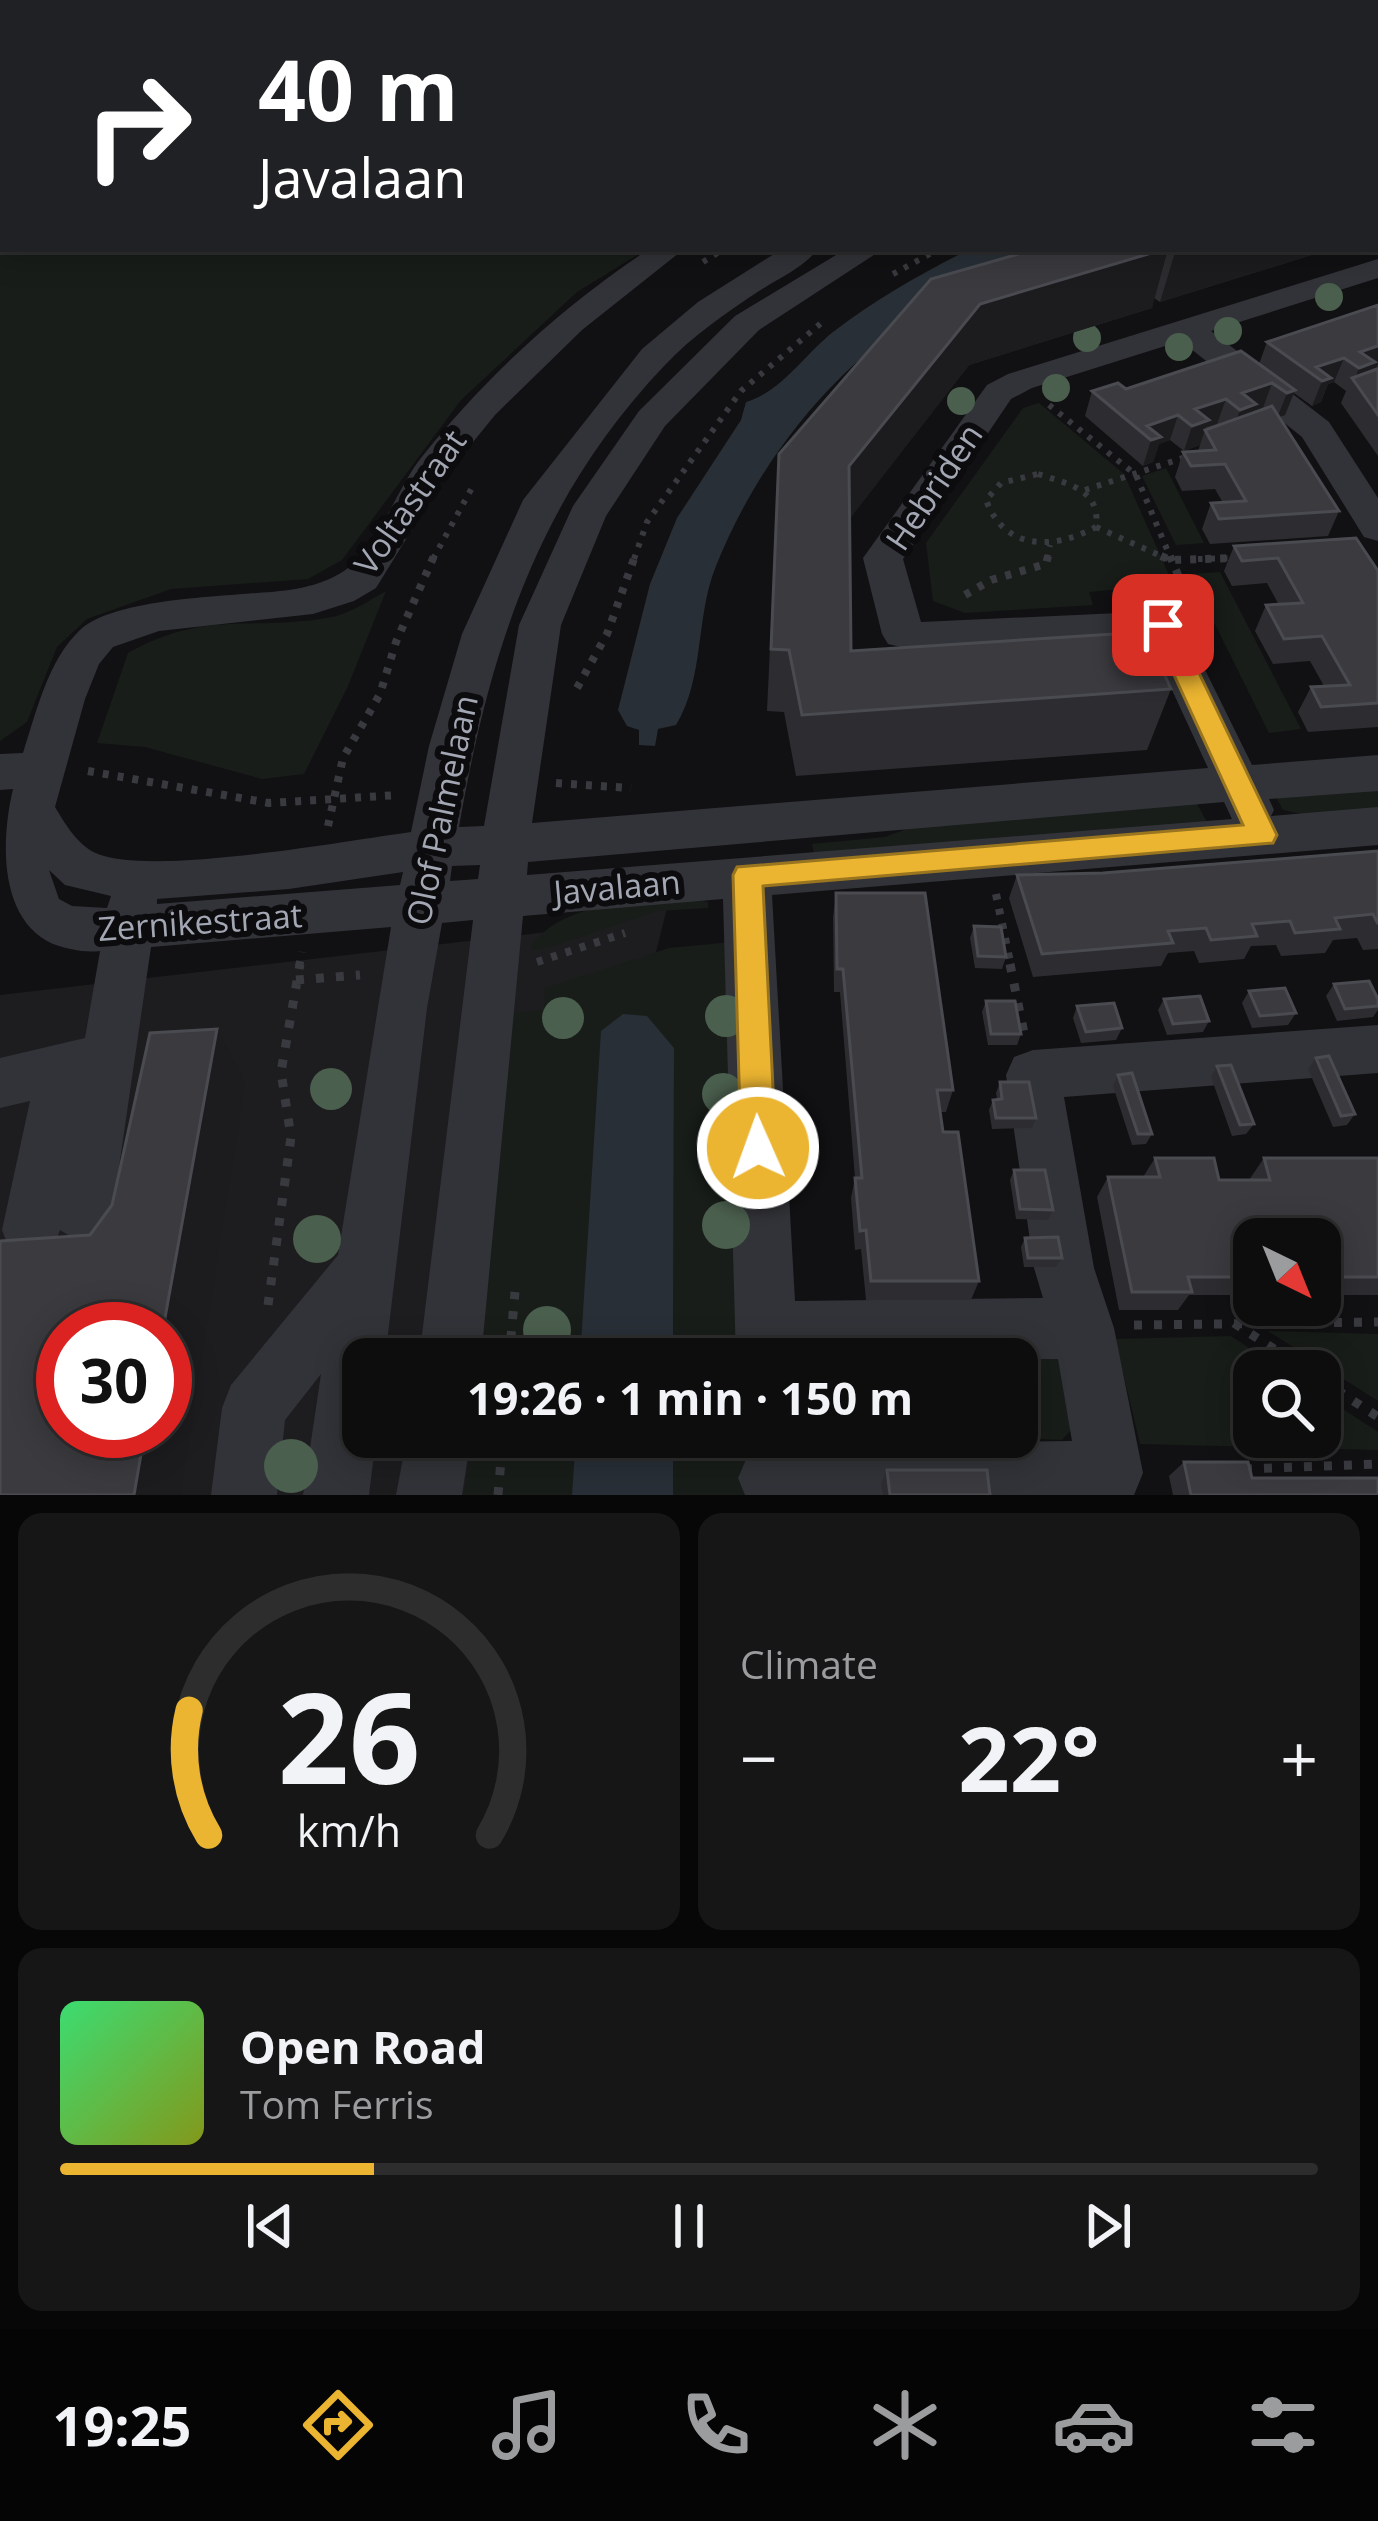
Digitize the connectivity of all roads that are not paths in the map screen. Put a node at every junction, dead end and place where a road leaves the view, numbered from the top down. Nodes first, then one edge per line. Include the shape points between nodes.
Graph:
1 (664, 252) edge
2 (798, 252) edge
3 (879, 262) edge
4 (1378, 268) edge
5 (1187, 329) junction
6 (1378, 527) edge
7 (1378, 772) edge
8 (24, 784) edge
9 (1240, 786) junction
10 (1378, 826) edge
11 (1262, 835) junction
12 (432, 848) junction
13 (506, 871) junction
14 (747, 875) junction
15 (133, 904) junction
16 (422, 905) junction
17 (1378, 1049) edge
18 (87, 1062) junction
19 (0, 1082) edge
20 (57, 1223) dead end
21 (368, 1264) junction
22 (1083, 1328) junction
23 (452, 1338) edge
24 (766, 1338) edge
25 (897, 1338) edge
26 (435, 1458) edge
27 (771, 1470) edge
28 (244, 1495) edge
29 (335, 1495) edge
30 (429, 1495) edge

1 - 8 street, Voltastraat via 604,291 475,411 424,477 366,576 301,603 162,614 99,637
2 - 12 street, Olof Palmelaan via 654,356 536,509 483,634
3 - 13 street, Olof Palmelaan via 747,323 652,419 587,515 540,625 519,731
4 - 5 street, Hebriden
5 - 6 street via 1316,430
5 - 9 street, Hebriden via 999,392 884,558 903,634 1163,625
7 - 9 street, Javalaan
8 - 15 street, Zernikestraat via 52,843
8 - 15 street, Zernikestraat via 9,872 22,912 62,929
9 - 11 street
9 - 13 street, Javalaan via 632,837
10 - 11 street, Javalaan
11 - 14 street, Javalaan
12 - 13 street, Zernikestraat
12 - 15 street, Zernikestraat via 289,868
12 - 16 street, Olof Palmelaan
13 - 14 street, Javalaan
13 - 16 street, Zernikestraat
13 - 23 street, Olof Palmelaan
14 - 24 street
15 - 16 street, Zernikestraat
15 - 18 street
16 - 21 street, Olof Palmelaan
17 - 22 street via 1033,1076 1064,1268
18 - 19 street
18 - 20 street
21 - 28 street via 254,1408
21 - 29 street, Olof Palmelaan
22 - 25 street
22 - 27 street via 1110,1473
26 - 30 street

